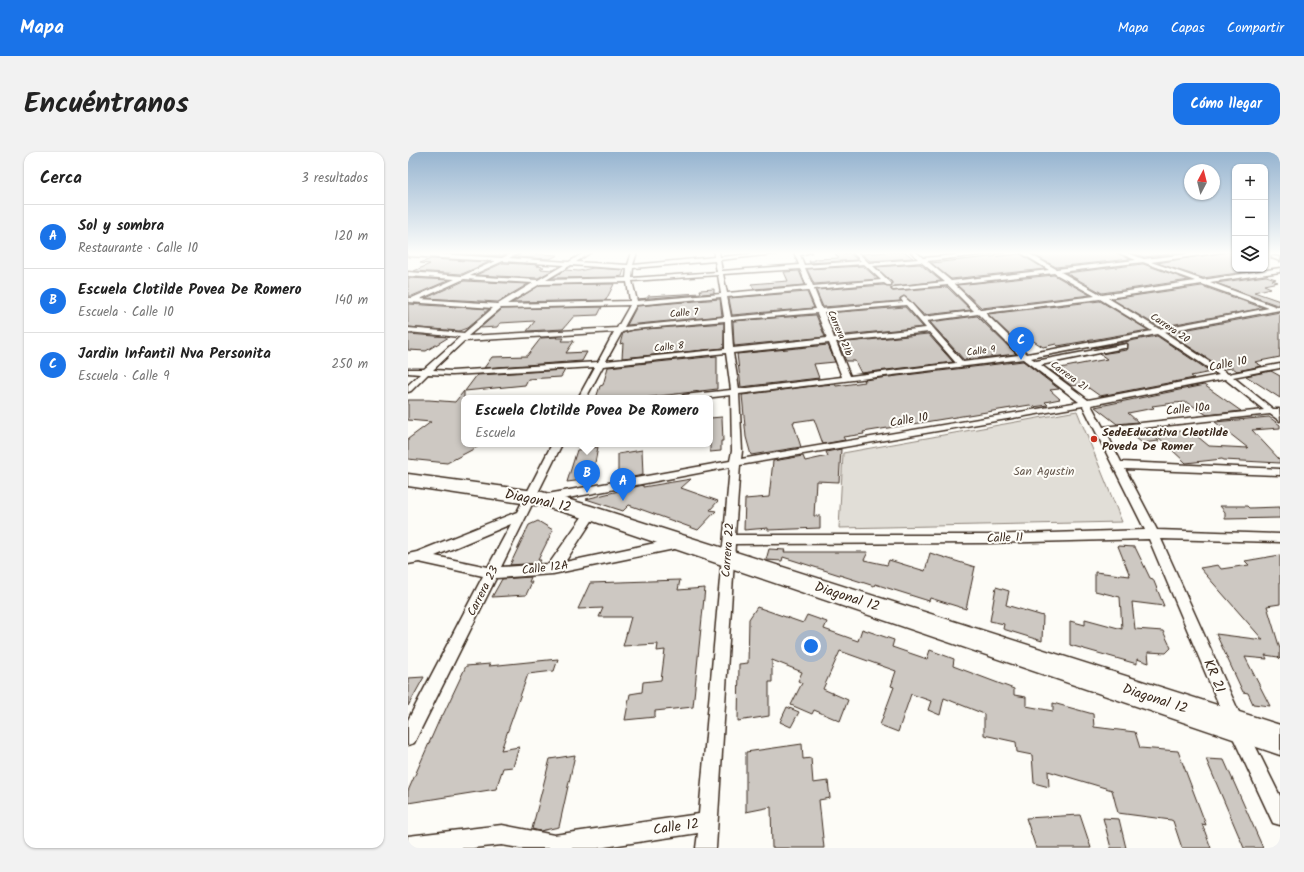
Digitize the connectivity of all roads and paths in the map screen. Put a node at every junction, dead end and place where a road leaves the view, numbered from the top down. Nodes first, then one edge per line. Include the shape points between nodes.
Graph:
1 (449, 284) edge
2 (534, 284) edge
3 (630, 284) edge
4 (722, 284) edge
5 (841, 284) edge
6 (890, 284) edge
7 (946, 284) edge
8 (951, 284) edge
9 (1081, 284) edge
10 (1186, 284) edge
11 (1209, 284) edge
12 (809, 287) junction
13 (895, 289) junction
14 (724, 294) junction
15 (1103, 297) junction
16 (410, 301) edge
17 (634, 303) junction
18 (908, 303) junction
19 (499, 306) junction
20 (819, 310) junction
21 (1279, 311) edge
22 (980, 313) junction
23 (728, 319) junction
24 (923, 319) junction
25 (408, 330) edge
26 (620, 330) junction
27 (931, 330) junction
28 (1204, 331) dead end
29 (1182, 335) dead end
30 (464, 337) junction
31 (1161, 337) junction
32 (832, 340) junction
33 (1135, 344) dead end
34 (729, 351) junction
35 (1025, 357) junction
36 (600, 364) junction
37 (961, 364) junction
38 (1034, 364) junction
39 (1280, 366) edge
40 (408, 371) edge
41 (425, 373) junction
42 (1226, 376) junction
43 (847, 378) junction
44 (408, 389) edge
45 (735, 392) junction
46 (584, 395) edge
47 (710, 395) edge
48 (1086, 403) junction
49 (1276, 411) edge
50 (1280, 418) edge
51 (1099, 430) junction
52 (556, 447) edge
53 (734, 463) junction
54 (1118, 465) junction
55 (1280, 472) edge
56 (408, 480) edge
57 (530, 504) junction
58 (591, 513) junction
59 (1153, 534) junction
60 (1280, 538) edge
61 (682, 542) junction
62 (729, 549) junction
63 (413, 558) edge
64 (553, 569) junction
65 (492, 573) junction
66 (1236, 725) junction
67 (408, 737) edge
68 (1280, 740) edge
69 (1280, 816) edge
70 (708, 822) junction
71 (408, 846) edge
72 (706, 848) edge

1 - 16 street
2 - 19 street
3 - 17 street
4 - 14 street, Carrera 22
5 - 12 street
6 - 13 street
7 - 13 street
8 - 22 street, Carrera 21
9 - 15 street, Carrera 20
10 - 15 street
11 - 21 street
12 - 14 street
12 - 20 street, Carrera 21b
13 - 18 street
14 - 17 street
14 - 23 street, Carrera 22
15 - 22 street
15 - 31 street, Carrera 20
16 - 19 street
17 - 19 street
17 - 26 street
18 - 20 street, Calle 7
18 - 24 street
19 - 30 street
20 - 23 street, Calle 7
20 - 32 street, Carrera 21b
21 - 28 street
21 - 31 street, Calle 9
22 - 24 street
22 - 35 street, Carrera 21
23 - 26 street, Calle 7
23 - 34 street, Carrera 22
24 - 27 street
25 - 30 street, Calle 7
26 - 30 street, Calle 7
26 - 36 street
27 - 32 street, Calle 8
27 - 37 street
29 - 31 street, Calle 9
30 - 41 street
31 - 35 street, Calle 9
31 - 42 street, Carrera 20
32 - 34 street, Calle 8
32 - 43 street, Carrera 21b
33 - 38 street
34 - 36 street, Calle 8
34 - 45 street, Carrera 22
35 - 37 street, Calle 9
35 - 38 street, Carrera 21
36 - 41 street, Calle 8
36 - 46 street
37 - 43 street, Calle 9
38 - 48 street, Carrera 21
39 - 42 street, Calle 10
40 - 41 street, Calle 8
41 - 44 street
42 - 48 street, Calle 10
42 - 49 street, Carrera 20
43 - 45 street, Calle 9
45 - 47 street, Calle 9
45 - 53 street, Carrera 22 via 737,452
48 - 51 street, Carrera 21
48 - 53 street, Calle 10
49 - 50 street, Carrera 20
49 - 51 street, Calle 10a
51 - 54 street, Carrera 21
52 - 57 street, Carrera 23
53 - 57 street, Calle 10
53 - 62 street, Carrera 22
54 - 55 street
54 - 59 street, Carrera 21
56 - 57 highway, Diagonal 12
57 - 58 highway, Diagonal 12
57 - 63 street, Calle 10
57 - 65 street, Carrera 23
58 - 61 highway, Diagonal 12
58 - 64 street
59 - 60 street, Calle 11
59 - 62 street, Calle 11
59 - 66 street, KR 21
61 - 62 highway, Diagonal 12
61 - 64 street, Calle 12A
62 - 66 highway, Diagonal 12
62 - 70 street, Carrera 22
63 - 65 street, Calle 12A
64 - 65 street, Calle 12A
65 - 67 street, Carrera 23
66 - 68 highway, Diagonal 12
66 - 69 street, KR 21
70 - 71 street, Calle 12 via 554,845 502,835
70 - 72 street, Carrera 22

